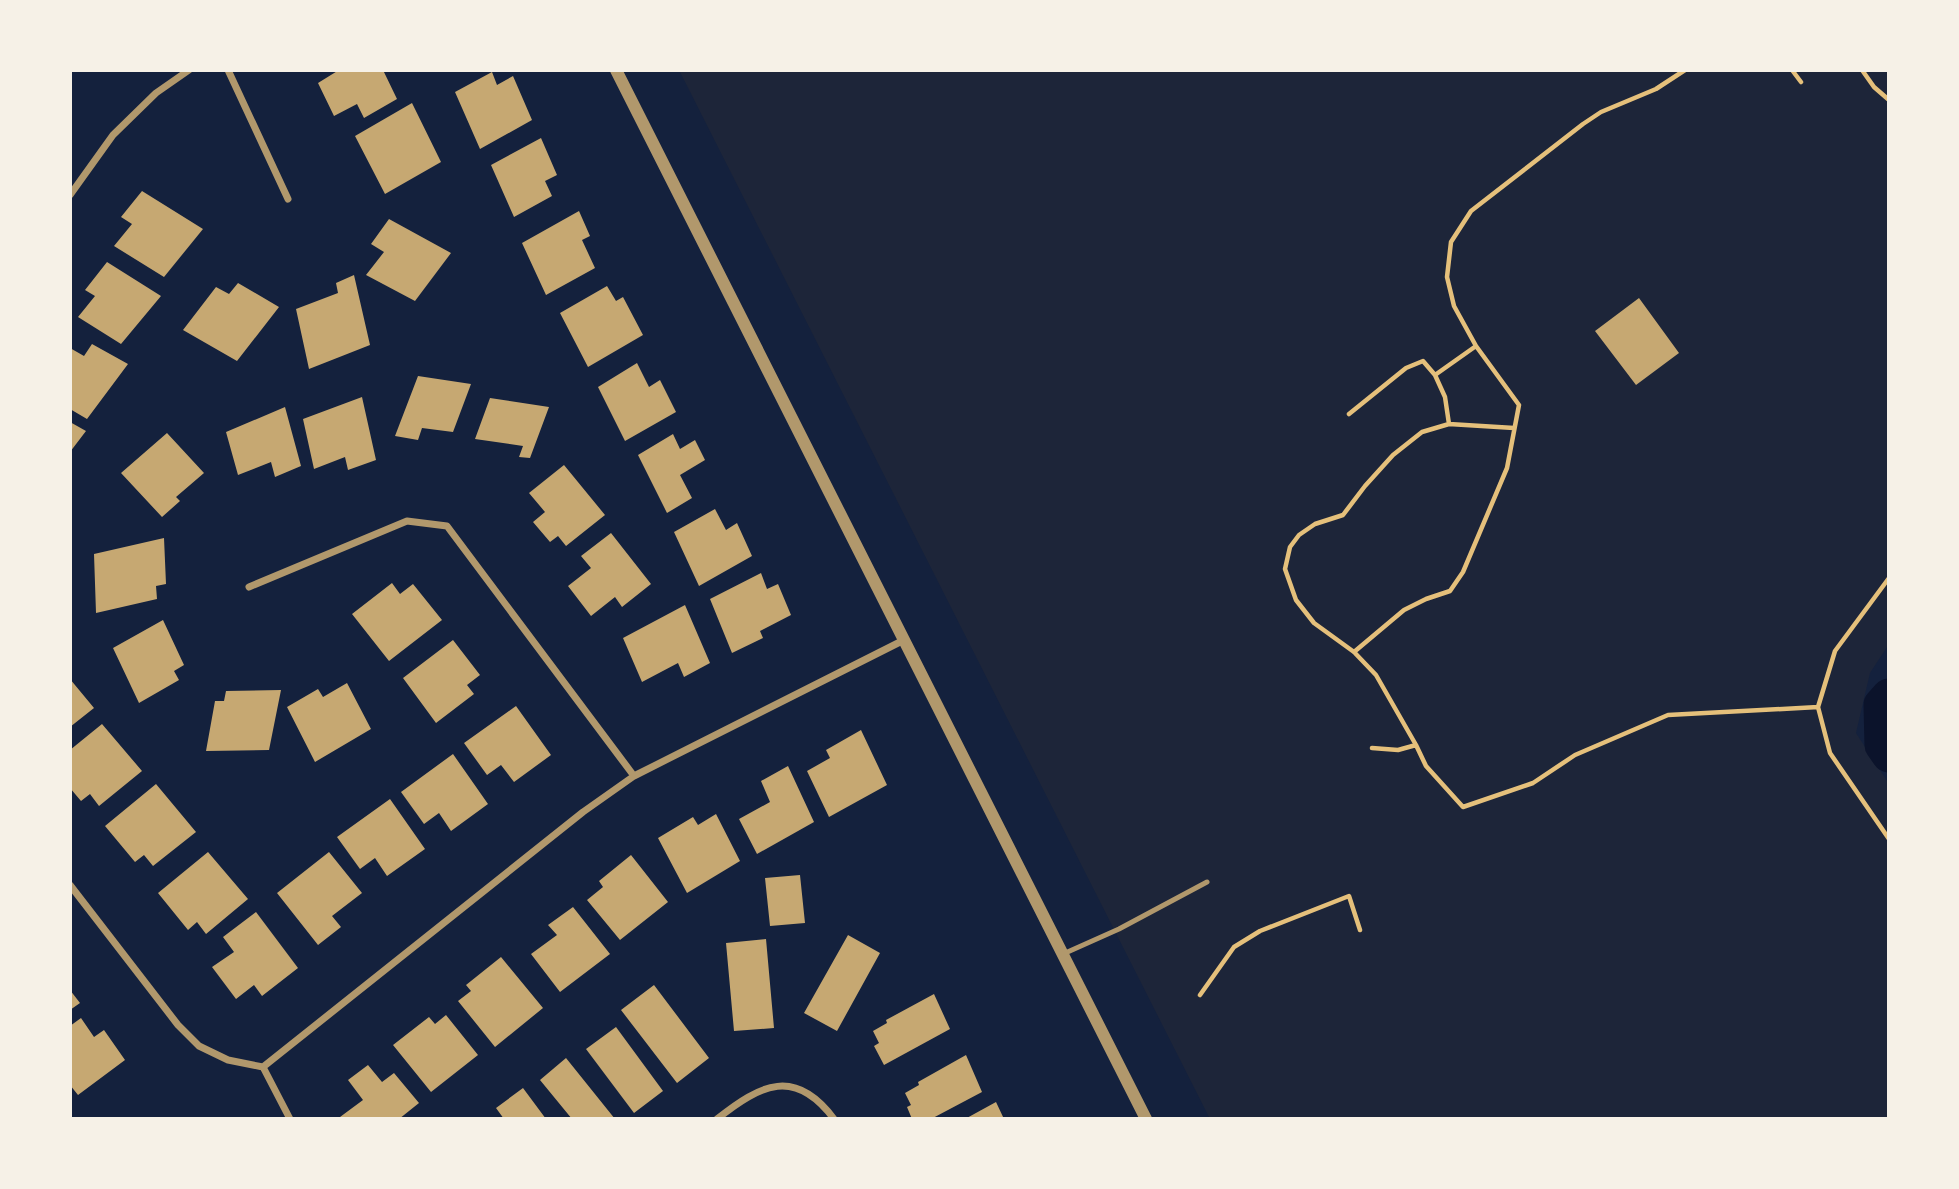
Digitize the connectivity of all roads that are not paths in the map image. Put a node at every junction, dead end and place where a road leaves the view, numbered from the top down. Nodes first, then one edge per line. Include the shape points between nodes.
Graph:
1 (189, 70) edge
2 (228, 70) edge
3 (616, 70) edge
4 (70, 195) edge
5 (288, 199) dead end
6 (249, 587) dead end
7 (904, 640) junction
8 (634, 776) junction
9 (1207, 882) dead end
10 (70, 885) edge
11 (1063, 954) junction
12 (263, 1067) junction
13 (290, 1119) edge
14 (717, 1119) edge
15 (834, 1119) edge
16 (1146, 1119) edge

1 - 4 street via 156,93 113,135
2 - 5 street
3 - 7 street
6 - 8 street via 407,521 447,526
7 - 8 street
7 - 11 street
8 - 12 street
9 - 11 lane
10 - 12 street via 199,1046 228,1060
11 - 16 street
12 - 13 street
14 - 15 street via 753,1094 791,1085 822,1102

